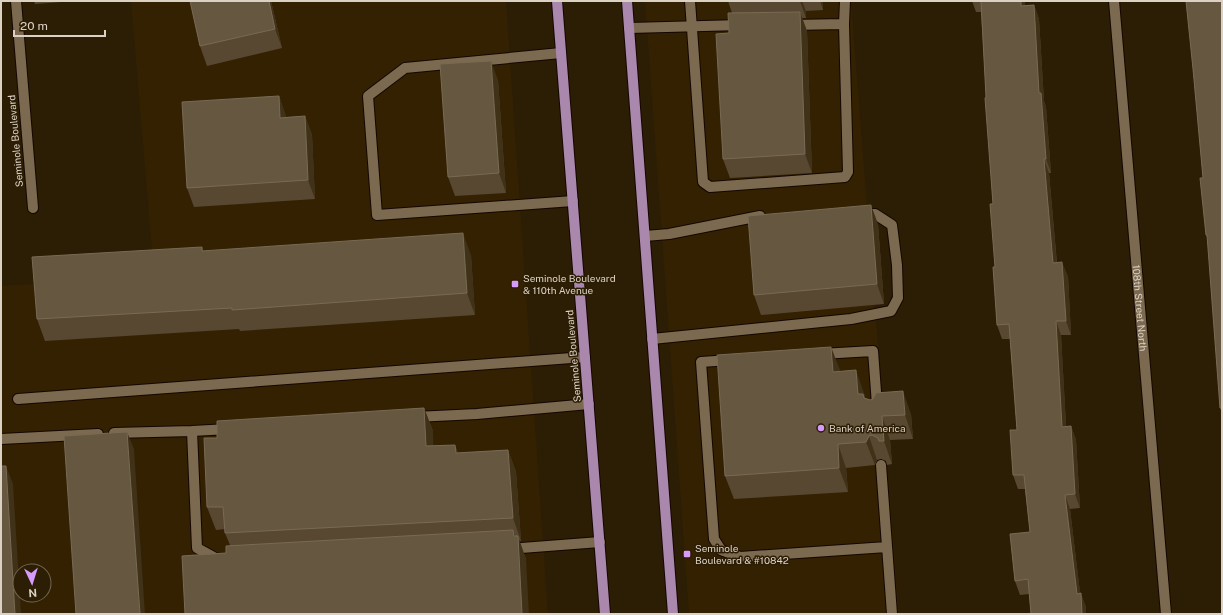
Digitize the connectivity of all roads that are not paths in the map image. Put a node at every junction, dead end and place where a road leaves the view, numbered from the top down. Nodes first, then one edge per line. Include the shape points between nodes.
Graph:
1 (16, 1) edge
2 (557, 1) edge
3 (627, 1) edge
4 (690, 1) edge
5 (845, 1) edge
6 (1114, 1) edge
7 (844, 24) junction
8 (752, 25) edge
9 (783, 25) edge
10 (691, 26) junction
11 (629, 28) junction
12 (561, 53) junction
13 (572, 201) junction
14 (33, 208) dead end
15 (852, 214) edge
16 (768, 216) edge
17 (645, 236) junction
18 (652, 339) junction
19 (811, 355) edge
20 (585, 357) junction
21 (740, 360) edge
22 (18, 399) dead end
23 (588, 404) junction
24 (878, 417) edge
25 (403, 418) edge
26 (239, 428) edge
27 (192, 431) junction
28 (1, 439) edge
29 (880, 465) edge
30 (600, 542) junction
31 (887, 547) junction
32 (496, 549) edge
33 (225, 563) edge
34 (605, 614) edge
35 (673, 614) edge
36 (892, 614) edge
37 (1166, 614) edge

1 - 14 street, Seminole Boulevard
2 - 12 main road, Seminole Boulevard
3 - 11 main road
4 - 10 street
5 - 7 street
6 - 37 street, 108th Street North
7 - 9 street
7 - 10 street via 848,172 845,177 710,188 704,182
8 - 10 street
10 - 11 street
11 - 17 main road
12 - 13 main road, Seminole Boulevard
12 - 13 street via 406,68 368,96 377,215
13 - 20 main road, Seminole Boulevard
15 - 18 street via 875,214 892,225 898,298 891,311 851,319
16 - 17 street
17 - 18 main road
18 - 35 main road
19 - 24 street via 873,351
20 - 22 street
20 - 23 main road, Seminole Boulevard
21 - 31 street via 701,362 714,539 721,550 740,556
23 - 25 street
23 - 30 main road, Seminole Boulevard
26 - 27 street
27 - 28 street
27 - 33 street via 197,548
29 - 31 street
30 - 32 street
30 - 34 main road, Seminole Boulevard
31 - 36 street

